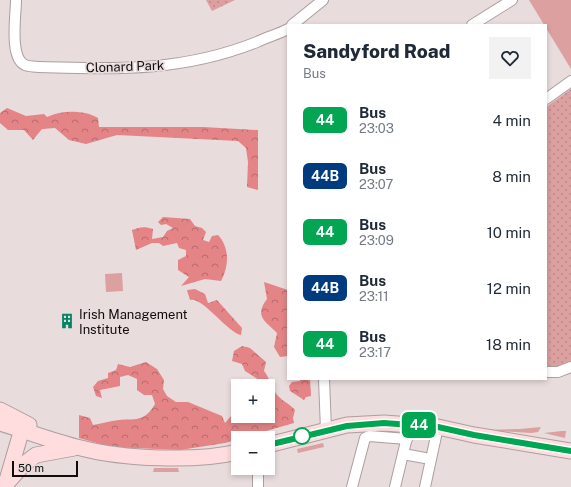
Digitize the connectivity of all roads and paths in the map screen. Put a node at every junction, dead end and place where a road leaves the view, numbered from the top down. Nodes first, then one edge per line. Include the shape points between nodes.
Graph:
1 (16, 0) edge
2 (323, 0) edge
3 (512, 0) edge
4 (295, 24) edge
5 (474, 24) edge
6 (287, 30) edge
7 (571, 81) edge
8 (547, 98) edge
9 (571, 367) edge
10 (547, 372) edge
11 (324, 380) edge
12 (0, 410) edge
13 (0, 422) edge
14 (410, 424) junction
15 (438, 427) junction
16 (22, 429) junction
17 (326, 430) junction
18 (45, 437) junction
19 (407, 439) junction
20 (275, 443) edge
21 (77, 447) junction
22 (571, 451) edge
23 (231, 454) edge
24 (403, 454) junction
25 (425, 458) dead end
26 (258, 475) edge
27 (6, 486) edge
28 (258, 487) edge
29 (352, 487) edge
30 (395, 487) edge
31 (425, 487) edge

1 - 6 street, Clonard Park via 14,41 17,57 25,65 38,67 132,69 180,64 230,53
2 - 4 street, Clonard Park
3 - 5 street
7 - 8 street
9 - 10 street via 558,372
11 - 17 street
12 - 18 main road via 25,422
13 - 16 main road
14 - 15 main road
14 - 17 main road via 362,424
14 - 19 street
15 - 22 main road
15 - 31 street
16 - 18 main road
16 - 27 main road
17 - 20 main road
18 - 21 main road
19 - 24 street
19 - 29 street via 369,436 365,438
21 - 23 main road via 126,456 182,457
21 - 27 main road via 36,454
24 - 25 street
24 - 30 street
26 - 28 street

